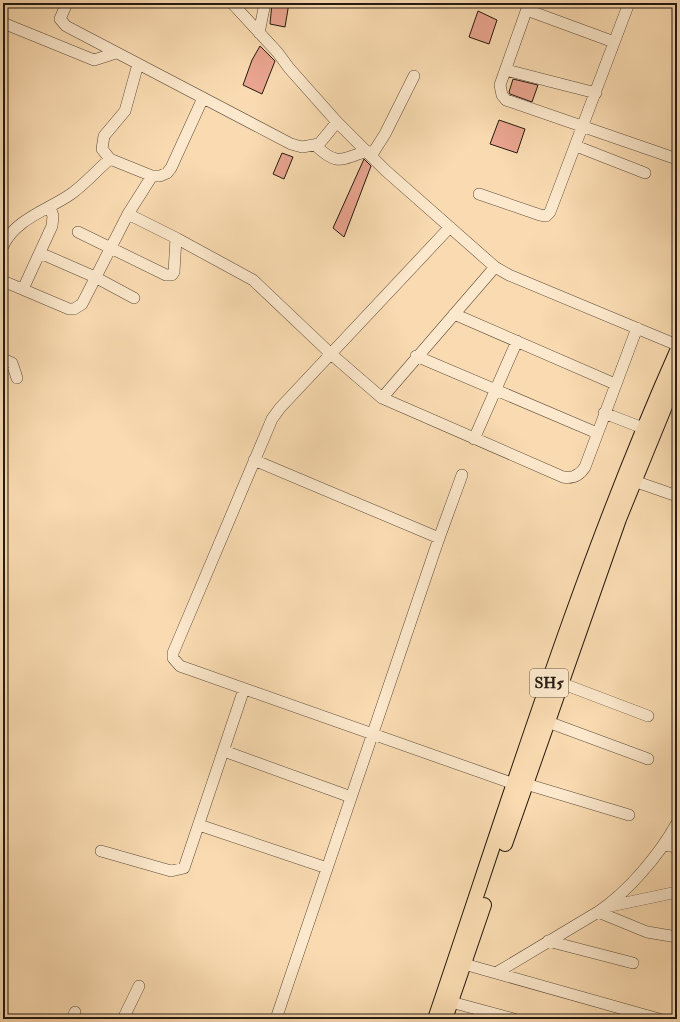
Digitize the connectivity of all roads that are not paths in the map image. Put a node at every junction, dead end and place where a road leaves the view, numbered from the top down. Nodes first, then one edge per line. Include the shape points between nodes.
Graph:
1 (67, 3) edge
2 (232, 3) edge
3 (265, 3) edge
4 (629, 3) edge
5 (528, 6) edge
6 (3, 23) edge
7 (259, 33) junction
8 (614, 42) junction
9 (116, 53) junction
10 (138, 64) junction
11 (506, 70) junction
12 (414, 76) dead end
13 (596, 93) junction
14 (203, 98) junction
15 (337, 122) junction
16 (583, 127) junction
17 (314, 145) junction
18 (576, 146) junction
19 (369, 154) junction
20 (110, 159) junction
21 (677, 159) edge
22 (644, 173) dead end
23 (152, 176) junction
24 (479, 194) dead end
25 (50, 207) junction
26 (128, 214) junction
27 (450, 227) junction
28 (78, 232) dead end
29 (176, 238) junction
30 (3, 246) edge
31 (111, 248) junction
32 (40, 253) junction
33 (495, 267) junction
34 (95, 277) junction
35 (3, 280) edge
36 (23, 289) junction
37 (134, 298) dead end
38 (454, 314) junction
39 (637, 328) junction
40 (517, 341) junction
41 (677, 345) edge
42 (677, 351) edge
43 (331, 354) junction
44 (416, 356) junction
45 (3, 359) edge
46 (677, 377) edge
47 (17, 378) dead end
48 (616, 384) junction
49 (495, 390) junction
50 (382, 398) junction
51 (604, 414) junction
52 (643, 428) junction
53 (597, 433) junction
54 (474, 439) junction
55 (254, 460) junction
56 (462, 475) dead end
57 (634, 481) junction
58 (677, 496) edge
59 (439, 538) junction
60 (561, 683) junction
61 (244, 689) junction
62 (648, 716) dead end
63 (548, 722) junction
64 (373, 734) junction
65 (224, 751) junction
66 (648, 759) dead end
67 (522, 785) junction
68 (351, 797) junction
69 (629, 815) dead end
70 (677, 823) edge
71 (199, 825) junction
72 (664, 845) junction
73 (677, 847) edge
74 (101, 851) dead end
75 (327, 868) junction
76 (677, 892) edge
77 (602, 909) junction
78 (677, 936) edge
79 (548, 941) junction
80 (464, 964) junction
81 (633, 964) dead end
82 (496, 973) junction
83 (139, 986) dead end
84 (451, 1002) junction
85 (643, 1017) edge
86 (123, 1019) edge
87 (276, 1019) edge
88 (435, 1019) edge
89 (445, 1019) edge
90 (514, 1019) edge
91 (659, 1019) edge

1 - 9 street via 61,14 62,23
2 - 7 street
3 - 7 street
4 - 8 street
5 - 8 street
5 - 11 street
6 - 9 street via 94,60
7 - 15 street
8 - 13 street
9 - 10 street
10 - 14 street
10 - 20 street via 124,111 102,142 102,149
11 - 13 street
11 - 16 street via 500,84 506,100
12 - 19 street via 385,134
13 - 16 street
14 - 17 street via 291,144 302,147
14 - 23 street via 171,168 167,174
15 - 17 street via 322,141
15 - 19 street
16 - 18 street
16 - 21 street
17 - 19 street via 327,157 336,160
18 - 22 street
18 - 24 street via 553,207 546,216
19 - 27 street
20 - 23 street
20 - 25 street via 74,191
23 - 26 street
25 - 30 street via 16,227 8,235
25 - 32 street via 54,221
26 - 29 street
26 - 31 street
27 - 33 street
27 - 43 street
28 - 31 street
29 - 31 street via 174,272 169,276
29 - 43 street via 248,276
31 - 34 street
32 - 34 street
32 - 36 street
33 - 38 street
33 - 39 street
34 - 36 street via 82,304 74,309
34 - 37 street
35 - 36 street
38 - 40 street
38 - 44 street
39 - 41 street
39 - 48 street
40 - 48 street
40 - 49 street
42 - 52 main road, SH5
43 - 50 street
43 - 55 street via 276,413
44 - 49 street
44 - 50 street
45 - 47 street via 12,364
46 - 57 main road, SH5
48 - 51 street
49 - 53 street
49 - 54 street
50 - 54 street
51 - 52 street
51 - 53 street
52 - 67 main road, SH5 via 602,534
53 - 54 street via 581,473 568,478
55 - 59 street
55 - 61 street via 172,658 180,666
56 - 59 street
57 - 58 street
57 - 60 main road, SH5
59 - 64 street
60 - 62 street
60 - 63 main road, SH5
61 - 64 street
61 - 65 street
63 - 66 street
63 - 67 main road, SH5
64 - 67 street
64 - 68 street
65 - 68 street
65 - 71 street
67 - 69 street
67 - 80 main road, SH5
67 - 88 main road, SH5
68 - 75 street
70 - 72 street
71 - 74 street via 184,868 178,870 171,871
71 - 75 street
72 - 73 street
72 - 77 street
75 - 87 street
76 - 77 street
77 - 78 street via 647,932
77 - 79 street
79 - 81 street
79 - 82 street
80 - 82 street
80 - 84 main road, SH5
82 - 85 street
83 - 86 street
84 - 89 main road, SH5
84 - 90 street
85 - 91 street

